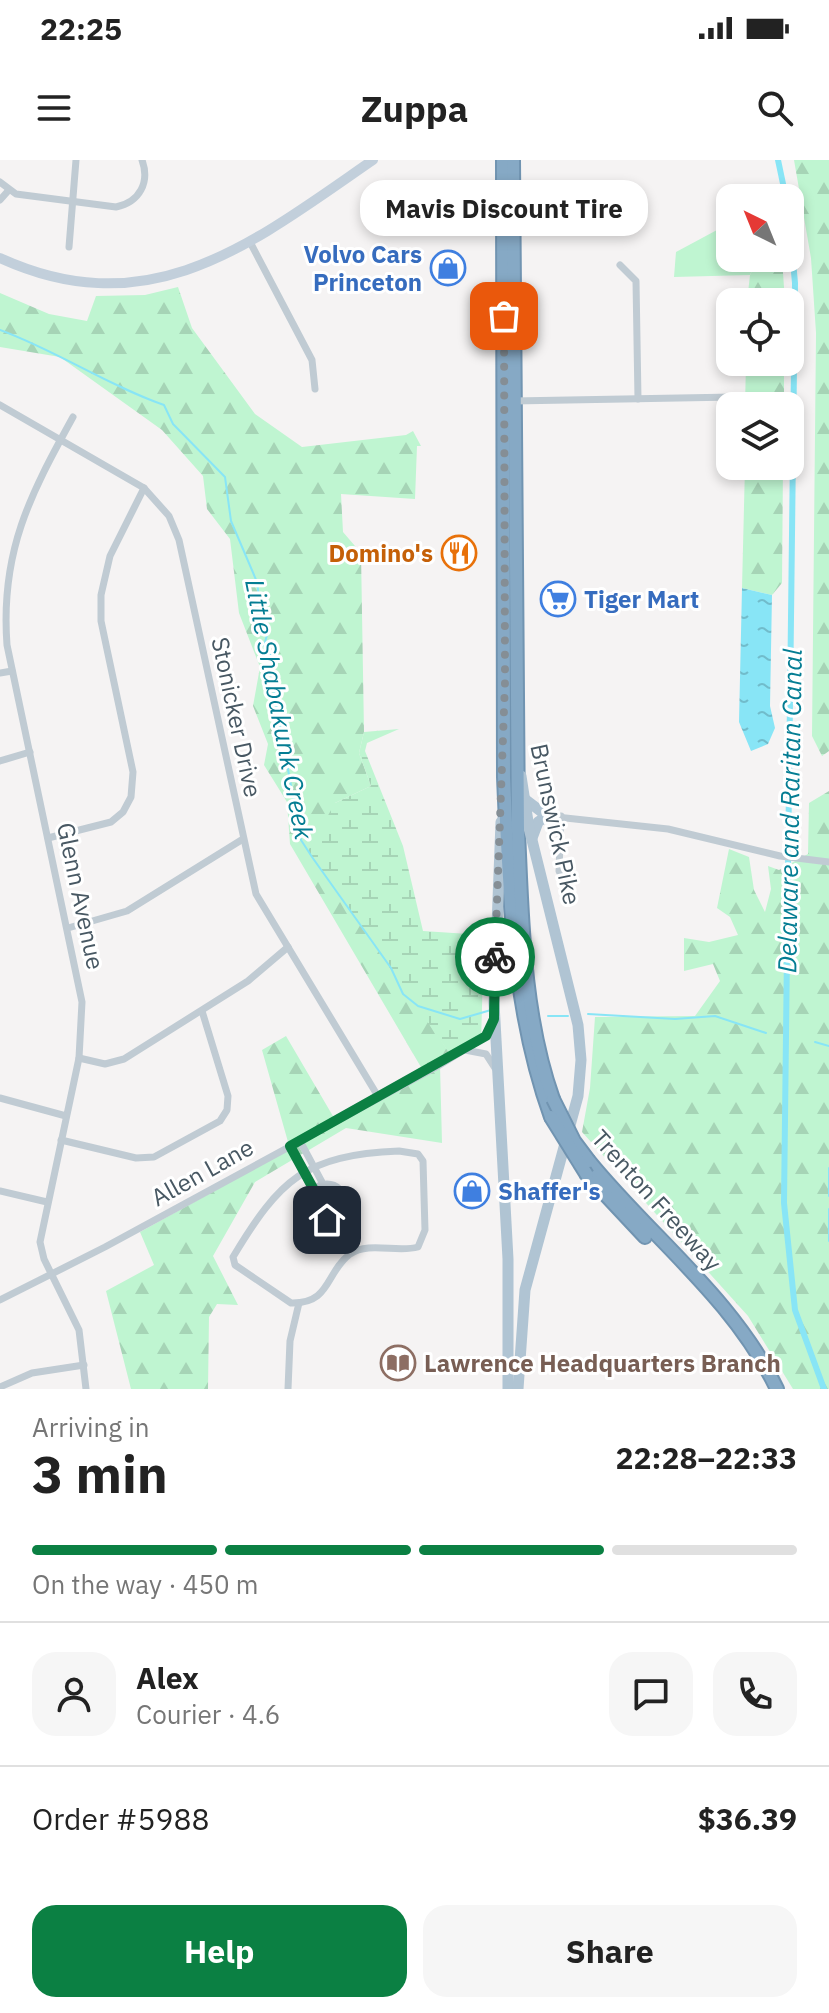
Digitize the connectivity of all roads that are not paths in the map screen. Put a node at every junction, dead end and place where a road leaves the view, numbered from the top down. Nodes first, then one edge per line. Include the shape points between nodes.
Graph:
1 (76, 160) edge
2 (142, 160) edge
3 (503, 160) edge
4 (513, 160) edge
5 (368, 161) edge
6 (0, 182) edge
7 (8, 191) junction
8 (0, 200) edge
9 (73, 202) junction
10 (250, 242) junction
11 (69, 247) dead end
12 (0, 258) edge
13 (620, 265) dead end
14 (315, 389) dead end
15 (716, 397) edge
16 (638, 399) junction
17 (513, 401) junction
18 (0, 405) edge
19 (73, 417) dead end
20 (61, 439) junction
21 (144, 488) junction
22 (12, 671) junction
23 (0, 673) edge
24 (516, 738) junction
25 (30, 752) junction
26 (0, 761) edge
27 (504, 777) junction
28 (525, 800) junction
29 (547, 816) junction
30 (561, 816) junction
31 (48, 838) junction
32 (532, 838) junction
33 (243, 839) junction
34 (829, 862) edge
35 (573, 897) dead end
36 (68, 928) junction
37 (288, 947) junction
38 (202, 1011) junction
39 (494, 1013) junction
40 (463, 1051) junction
41 (79, 1058) junction
42 (495, 1069) junction
43 (0, 1098) edge
44 (379, 1098) junction
45 (66, 1116) junction
46 (61, 1140) junction
47 (300, 1141) junction
48 (290, 1146) junction
49 (315, 1168) junction
50 (588, 1168) junction
51 (305, 1173) junction
52 (323, 1184) junction
53 (314, 1190) junction
54 (0, 1191) edge
55 (47, 1202) junction
56 (52, 1274) junction
57 (0, 1300) edge
58 (299, 1303) junction
59 (84, 1365) junction
60 (0, 1387) edge
61 (86, 1389) edge
62 (288, 1389) edge
63 (508, 1389) edge
64 (518, 1389) edge
65 (768, 1389) edge
66 (777, 1389) edge

1 - 9 street
2 - 9 street via 145,181 131,202 110,207
3 - 27 highway, Brunswick Pike
4 - 17 highway, Brunswick Pike
5 - 10 main road
6 - 7 street
7 - 8 street
7 - 9 street
9 - 11 street
10 - 12 main road via 199,268 128,282 56,277
10 - 14 street via 312,360
13 - 16 street via 636,281
15 - 16 street
16 - 17 street
17 - 24 highway, Brunswick Pike
18 - 20 street, Stonicker Drive
19 - 20 street, Glenn Avenue
20 - 21 street, Stonicker Drive
20 - 22 street, Glenn Avenue via 27,501 9,553 3,607
21 - 31 street via 105,570 100,609 133,772 131,797 111,822
21 - 33 street, Stonicker Drive via 169,516 179,540
22 - 23 street
22 - 25 street, Glenn Avenue
24 - 28 main road, Brunswick Pike
24 - 50 highway, Trenton Freeway, bridge via 522,917 537,1042 553,1099
25 - 26 street
25 - 31 street, Glenn Avenue
27 - 39 main road, Brunswick Pike
27 - 50 highway, Trenton Freeway, bridge via 521,997 535,1074 551,1117
28 - 29 main road
28 - 32 main road, Brunswick Pike
29 - 30 street
29 - 32 main road via 538,822
30 - 34 street via 679,831 780,856
30 - 35 street via 559,871
31 - 36 street, Glenn Avenue
32 - 64 main road, Brunswick Pike via 575,1012 581,1060 574,1110 525,1290
33 - 36 street via 127,911
33 - 37 street, Stonicker Drive via 256,894
36 - 41 street, Glenn Avenue via 82,1002
37 - 38 street
37 - 44 street, Stonicker Drive
38 - 41 street via 118,1062
38 - 46 street via 228,1096 220,1121 154,1157 136,1158
39 - 40 street, Allen Lane via 486,1036
39 - 42 main road, Brunswick Pike
40 - 42 street via 481,1051
40 - 44 street, Allen Lane
41 - 45 street, Glenn Avenue
42 - 63 main road, Brunswick Pike via 507,1229
43 - 45 street
44 - 47 street, Allen Lane
45 - 46 street, Glenn Avenue
46 - 55 street, Glenn Avenue
47 - 48 street, Allen Lane
47 - 49 street
48 - 51 street
48 - 56 street, Allen Lane
49 - 51 street
49 - 52 street
49 - 58 street via 341,1156 418,1154 423,1161 425,1230 418,1247 351,1254 317,1299
50 - 65 highway, Trenton Freeway via 721,1317
50 - 66 highway, Trenton Freeway via 734,1320
51 - 53 street
51 - 58 street via 277,1191 233,1257 235,1265 291,1303
52 - 53 street
52 - 53 street via 344,1194 338,1217 327,1220 312,1212
54 - 55 street
55 - 56 street, Glenn Avenue via 40,1242
56 - 57 street, Allen Lane
56 - 59 street, Glenn Avenue via 79,1330
58 - 62 street via 290,1341
59 - 60 street via 32,1373
59 - 61 street, Glenn Avenue

